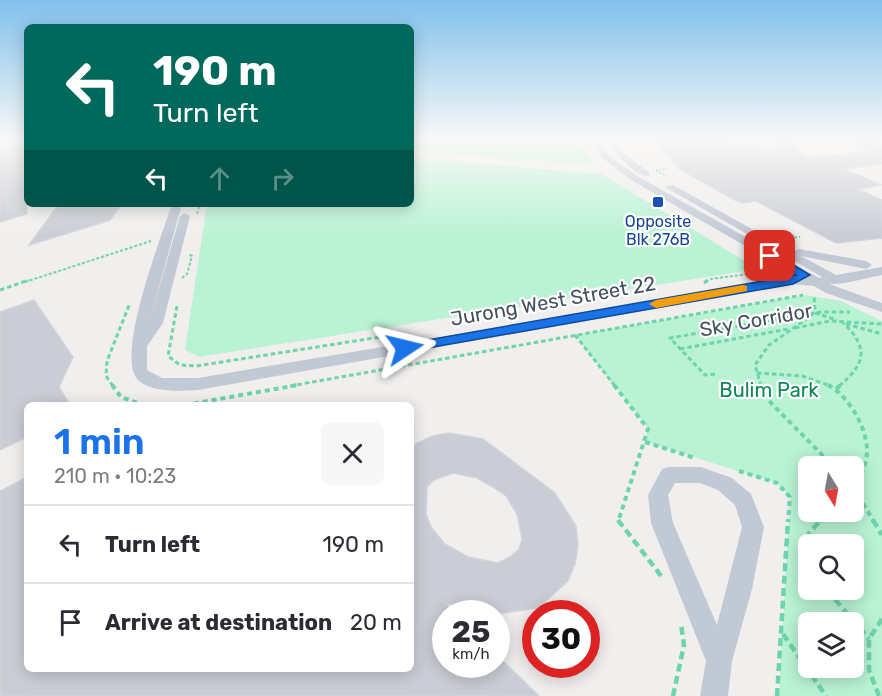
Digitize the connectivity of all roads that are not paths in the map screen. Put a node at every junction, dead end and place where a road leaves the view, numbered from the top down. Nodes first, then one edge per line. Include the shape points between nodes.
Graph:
1 (623, 171) edge
2 (644, 171) edge
3 (176, 207) edge
4 (186, 207) edge
5 (773, 244) junction
6 (882, 263) edge
7 (866, 265) junction
8 (882, 271) edge
9 (799, 278) junction
10 (835, 279) junction
11 (818, 282) junction
12 (857, 297) junction
13 (882, 308) edge
14 (142, 343) junction
15 (719, 661) junction
16 (714, 696) edge

1 - 9 street
2 - 5 street
3 - 14 street via 141,325
4 - 14 street via 156,323
5 - 7 street via 814,257
5 - 11 street
6 - 7 street
7 - 11 street
8 - 10 street
9 - 11 street, Jurong West Street 22
9 - 14 street, Jurong West Street 22 via 198,384 150,380 137,364
10 - 11 street
10 - 12 street
11 - 12 street
12 - 13 street
15 - 15 street via 662,524 658,495 669,475 701,475 725,484 744,500 753,527
15 - 16 street

